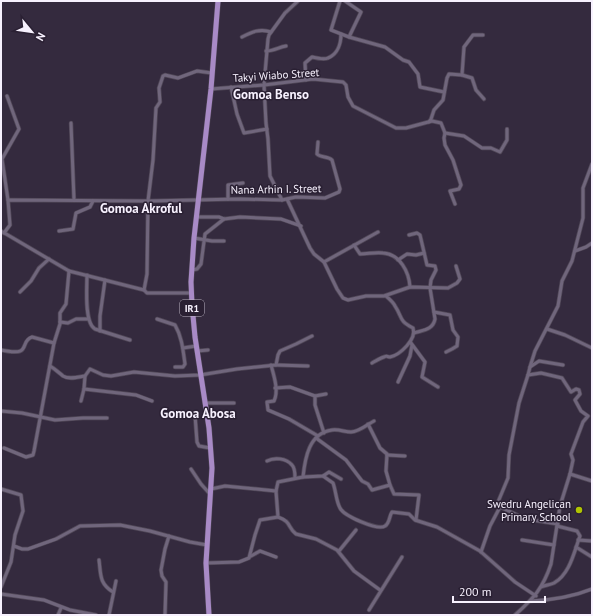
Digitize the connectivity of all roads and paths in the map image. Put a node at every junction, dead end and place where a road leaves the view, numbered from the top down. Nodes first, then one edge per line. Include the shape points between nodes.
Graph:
1 (218, 1) edge
2 (298, 1) edge
3 (340, 1) edge
4 (345, 1) edge
5 (271, 32) junction
6 (341, 34) junction
7 (483, 35) dead end
8 (242, 37) dead end
9 (350, 37) junction
10 (286, 46) dead end
11 (266, 51) junction
12 (213, 73) junction
13 (462, 75) junction
14 (306, 80) junction
15 (264, 86) junction
16 (231, 88) junction
17 (211, 89) junction
18 (444, 92) junction
19 (7, 96) dead end
20 (484, 99) dead end
21 (429, 122) junction
22 (70, 123) dead end
23 (266, 129) junction
24 (507, 129) dead end
25 (445, 133) junction
26 (318, 142) dead end
27 (592, 164) edge
28 (243, 183) dead end
29 (228, 199) junction
30 (287, 199) junction
31 (8, 200) junction
32 (74, 200) junction
33 (199, 200) junction
34 (282, 200) junction
35 (93, 201) junction
36 (148, 201) junction
37 (455, 204) dead end
38 (197, 217) junction
39 (224, 219) junction
40 (301, 226) junction
41 (59, 231) dead end
42 (2, 232) edge
43 (378, 232) dead end
44 (410, 235) dead end
45 (194, 238) junction
46 (203, 239) junction
47 (224, 240) dead end
48 (592, 242) edge
49 (354, 245) junction
50 (575, 251) junction
51 (424, 253) junction
52 (49, 259) junction
53 (398, 260) junction
54 (324, 262) junction
55 (456, 266) dead end
56 (192, 270) junction
57 (69, 271) junction
58 (87, 275) junction
59 (105, 280) junction
60 (410, 287) junction
61 (430, 288) junction
62 (144, 290) junction
63 (20, 292) dead end
64 (191, 293) junction
65 (386, 296) junction
66 (434, 312) junction
67 (88, 319) junction
68 (157, 319) dead end
69 (60, 322) junction
70 (547, 329) junction
71 (100, 331) junction
72 (414, 333) junction
73 (312, 336) dead end
74 (130, 340) dead end
75 (54, 343) junction
76 (411, 344) junction
77 (183, 348) junction
78 (592, 348) edge
79 (196, 349) junction
80 (1, 350) edge
81 (208, 350) dead end
82 (446, 352) dead end
83 (372, 363) dead end
84 (276, 365) junction
85 (563, 365) dead end
86 (50, 366) junction
87 (271, 366) junction
88 (308, 366) dead end
89 (174, 367) dead end
90 (530, 367) junction
91 (200, 375) junction
92 (528, 375) junction
93 (85, 376) junction
94 (398, 382) dead end
95 (438, 387) dead end
96 (275, 388) junction
97 (84, 389) junction
98 (326, 394) dead end
99 (315, 396) junction
100 (81, 401) dead end
101 (152, 402) dead end
102 (205, 403) junction
103 (234, 403) dead end
104 (1, 411) edge
105 (195, 415) dead end
106 (40, 418) junction
107 (107, 418) dead end
108 (374, 421) dead end
109 (368, 424) junction
110 (324, 433) junction
111 (317, 437) junction
112 (4, 448) dead end
113 (210, 448) junction
114 (388, 455) junction
115 (405, 456) dead end
116 (267, 461) dead end
117 (191, 468) dead end
118 (570, 474) junction
119 (323, 476) junction
120 (303, 477) junction
121 (295, 478) junction
122 (341, 479) dead end
123 (592, 482) edge
124 (390, 485) junction
125 (1, 489) edge
126 (211, 491) junction
127 (276, 491) junction
128 (500, 507) junction
129 (278, 517) junction
130 (416, 520) junction
131 (557, 525) junction
132 (356, 530) dead end
133 (169, 536) junction
134 (522, 540) dead end
135 (578, 540) junction
136 (592, 541) edge
137 (207, 545) junction
138 (554, 545) junction
139 (14, 546) junction
140 (576, 547) junction
141 (339, 551) junction
142 (481, 552) junction
143 (251, 556) junction
144 (276, 557) dead end
145 (592, 557) edge
146 (402, 558) dead end
147 (99, 560) dead end
148 (206, 564) junction
149 (116, 581) dead end
150 (1, 587) edge
151 (541, 587) junction
152 (592, 589) edge
153 (380, 590) junction
154 (114, 592) junction
155 (1, 594) edge
156 (536, 596) junction
157 (532, 601) junction
158 (61, 608) junction
159 (369, 610) dead end
160 (58, 615) edge
161 (90, 615) edge
162 (96, 615) edge
163 (109, 615) edge
164 (165, 615) edge
165 (209, 615) edge
166 (515, 615) edge

1 - 12 main road, IR1
2 - 5 street
3 - 6 street via 330,28
4 - 9 street via 361,12
5 - 8 street via 256,31
5 - 11 street
6 - 9 street
6 - 14 street via 340,46 330,57 312,57 306,62
7 - 13 street via 474,35 465,46
9 - 18 street via 385,47 410,62 418,74 420,87
10 - 11 street
11 - 15 street
12 - 17 main road, IR1
12 - 36 street via 197,71 178,78 163,76 159,88 160,102 156,107
13 - 18 street via 449,74
13 - 20 street via 472,78 476,90
14 - 15 street, Takyi Wiabo Street
14 - 21 street, Takyi Wiabo Street via 345,83 348,99 354,107 396,128
15 - 16 street, Takyi Wiabo Street
15 - 23 street
16 - 17 street, Takyi Wiabo Street
16 - 23 street via 244,133
17 - 33 main road, IR1
18 - 21 street via 443,100 434,110
19 - 31 street via 19,129 2,158
21 - 25 street via 440,122
22 - 32 street
23 - 34 street via 270,176
24 - 25 street via 507,140 500,152 482,148 463,136
25 - 37 street via 446,145 461,185 459,189 450,191
26 - 30 street, Nana Arhin I. Street via 318,156 332,160 340,191 325,198
27 - 50 street via 584,188 583,218
28 - 29 street via 228,185
29 - 33 street, Nana Arhin I. Street
29 - 34 street, Nana Arhin I. Street
30 - 34 street, Nana Arhin I. Street
30 - 40 street
31 - 32 street, Nana Arhin I. Street
31 - 42 street via 10,225
32 - 35 street, Nana Arhin I. Street
33 - 36 street, Nana Arhin I. Street
33 - 38 main road, IR1
35 - 36 street, Nana Arhin I. Street
35 - 41 street via 90,207 76,213 73,229
36 - 62 street via 147,274
38 - 39 street
38 - 45 main road, IR1
39 - 40 street via 284,219
39 - 46 street via 206,232
40 - 54 street via 312,251
42 - 52 street
43 - 49 street
44 - 51 street via 420,235
45 - 46 street
45 - 56 main road, IR1
46 - 47 street
46 - 56 street via 198,270
48 - 50 street
49 - 53 street via 360,254 383,253
49 - 54 street
50 - 70 street via 561,283 558,303
51 - 53 street via 407,254
51 - 61 street via 427,265 436,268
52 - 57 street
52 - 63 street
53 - 60 street via 407,272
54 - 65 street via 346,300
55 - 61 street via 460,277 457,283 448,288
56 - 64 main road, IR1
57 - 58 street
57 - 69 street via 66,304 60,313
58 - 59 street
58 - 67 street
59 - 62 street
59 - 71 street
60 - 61 street
60 - 65 street
61 - 66 street
62 - 64 street via 150,293
64 - 79 main road, IR1
65 - 72 street via 394,304 401,320 413,328
66 - 72 street via 435,319 431,327
66 - 82 street via 450,315 452,328 458,337 457,346
67 - 69 street
67 - 71 street via 92,328
68 - 77 street via 175,326
69 - 75 street
70 - 78 street
70 - 90 street via 534,351
71 - 74 street
72 - 76 street
73 - 84 street via 280,351
75 - 80 street via 32,337 27,340 20,352
75 - 86 street
76 - 83 street via 392,356 384,356
76 - 94 street via 410,356
76 - 95 street via 425,362 422,377
77 - 79 street
77 - 89 street via 185,365
79 - 81 street
79 - 91 main road, IR1
84 - 87 street
84 - 88 street
85 - 90 street via 539,361
86 - 93 street via 70,378
86 - 106 street
87 - 91 street
87 - 96 street
90 - 92 street
91 - 93 street via 170,376 134,372 110,376 88,370
91 - 102 main road, IR1
92 - 118 street via 541,373 560,377 564,379 571,392 578,389 581,392 575,400 581,411 588,416 571,454 573,460
92 - 128 street via 509,455 509,475 498,502
93 - 97 street
96 - 99 street via 290,387
96 - 111 street via 275,399 267,402 268,410
97 - 100 street
97 - 101 street via 136,395
98 - 99 street
99 - 110 street via 315,405
102 - 103 street
102 - 113 main road, IR1
104 - 106 street
105 - 113 street via 197,442 199,446
106 - 107 street
106 - 112 street via 33,455 26,457
108 - 109 street
109 - 110 street via 353,432 334,430
109 - 114 street via 380,448
110 - 111 street
111 - 120 street via 306,457
111 - 124 street via 345,460 371,490
113 - 126 main road, IR1
114 - 115 street
114 - 124 street via 386,471
116 - 121 street via 278,458 289,463 294,468
117 - 126 street via 201,484
118 - 123 street
118 - 131 street
119 - 120 street
119 - 122 street via 329,472
119 - 130 street via 333,483 340,509 362,522 379,527 385,526 392,512 406,514
120 - 121 street
121 - 127 street via 278,482
124 - 130 street via 395,495 419,495
125 - 139 street via 21,496 23,511
126 - 127 street via 225,486
126 - 137 main road, IR1
127 - 129 street
128 - 131 street via 526,519
128 - 142 street
129 - 141 street via 286,520 296,534 328,544
129 - 143 street via 260,520
130 - 142 street via 437,527
131 - 135 street via 577,531 580,536
131 - 138 street
132 - 141 street
133 - 137 street
133 - 139 street via 120,525 80,526 56,539 28,549
133 - 164 street via 161,570 166,582
134 - 138 street
135 - 136 street
135 - 140 street
137 - 148 main road, IR1
138 - 151 street via 551,564
139 - 150 street
140 - 145 street
140 - 151 street via 562,576 553,583
141 - 153 street via 354,570
142 - 156 street via 515,582
143 - 144 street via 260,551
143 - 148 street via 239,562
146 - 153 street
147 - 154 street via 101,580
148 - 165 main road, IR1
149 - 154 street
151 - 156 street
152 - 157 street via 552,600
153 - 159 street
154 - 163 street
155 - 158 street via 44,600
156 - 157 street
157 - 166 street
158 - 160 street
158 - 161 street
161 - 162 street

